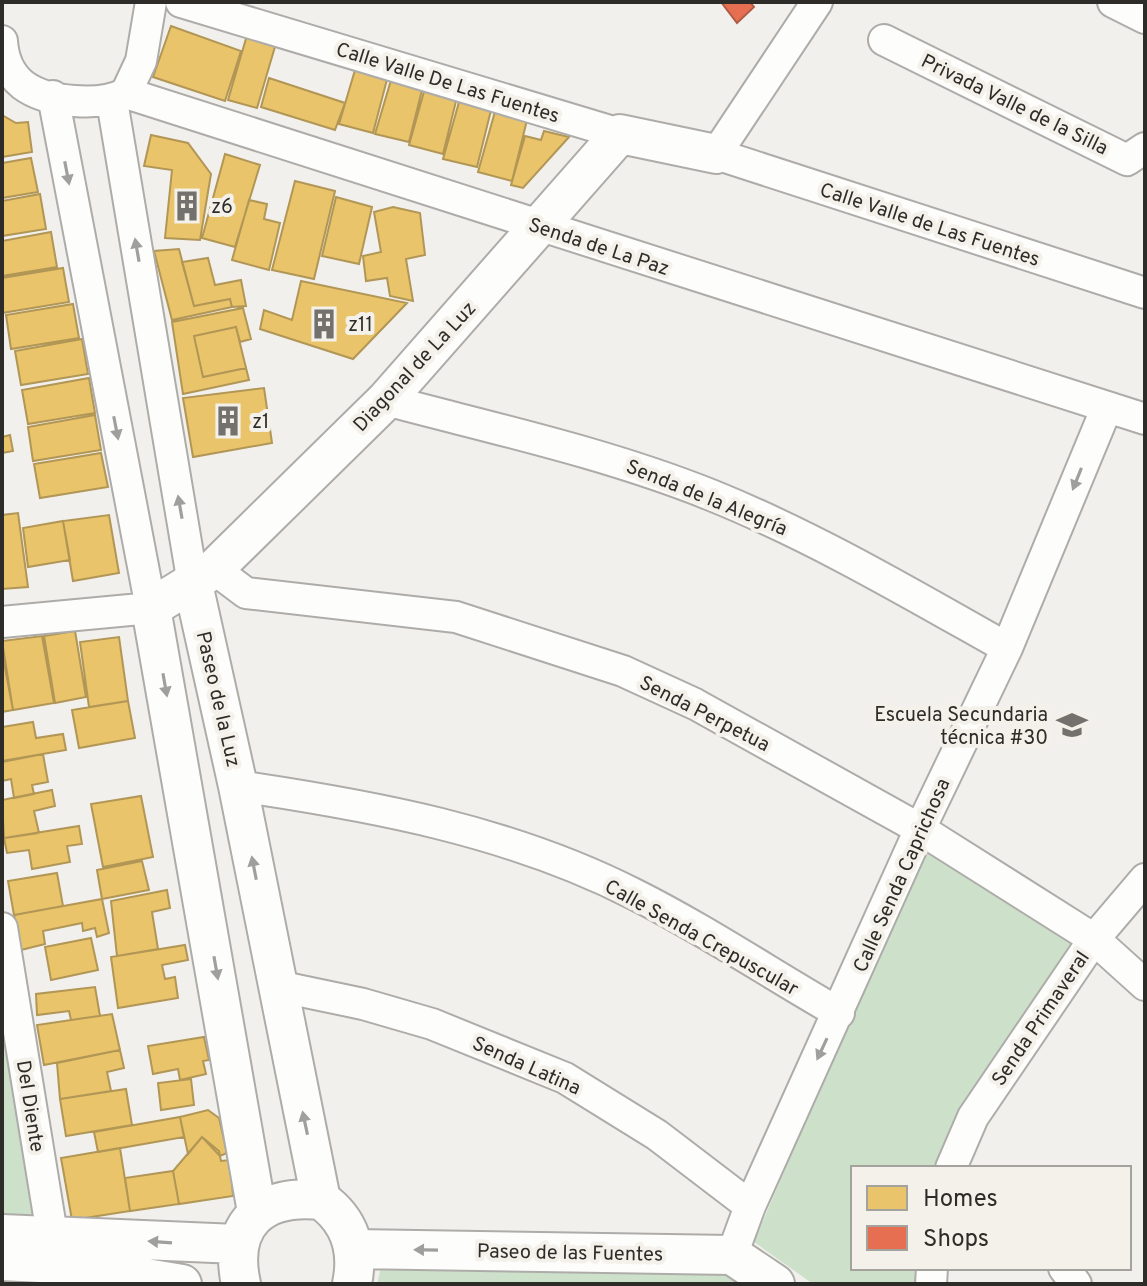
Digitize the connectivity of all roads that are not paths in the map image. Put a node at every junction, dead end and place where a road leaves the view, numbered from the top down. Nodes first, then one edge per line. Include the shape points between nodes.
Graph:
1 (151, 2) edge
2 (181, 2) edge
3 (817, 2) edge
4 (1113, 2) edge
5 (1145, 18) edge
6 (884, 40) dead end
7 (2, 41) edge
8 (53, 96) junction
9 (119, 97) junction
10 (620, 134) junction
11 (1145, 148) edge
12 (716, 154) junction
13 (541, 227) junction
14 (1145, 293) edge
15 (386, 400) junction
16 (1107, 407) junction
17 (1145, 419) edge
18 (204, 576) junction
19 (151, 608) junction
20 (2, 622) edge
21 (1007, 648) junction
22 (238, 786) junction
23 (920, 829) junction
24 (1145, 879) edge
25 (2, 928) edge
26 (1094, 939) junction
27 (1145, 985) edge
28 (277, 986) junction
29 (839, 1013) junction
30 (961, 1161) edge
31 (321, 1200) junction
32 (750, 1206) junction
33 (257, 1212) junction
34 (2, 1234) edge
35 (237, 1244) junction
36 (732, 1255) junction
37 (2, 1261) edge
38 (59, 1261) edge
39 (354, 1266) edge
40 (182, 1284) edge
41 (241, 1284) edge
42 (775, 1284) edge

1 - 9 street via 141,61
2 - 10 street, Calle Valle De Las Fuentes
3 - 12 street
4 - 5 street
6 - 11 street, Privada Valle de la Silla via 1127,160
7 - 8 street via 13,75 24,86
8 - 9 street, Senda de La Paz
8 -> 19 street
9 - 13 street, Senda de La Paz
18 -> 9 street, Paseo de la Luz
10 - 12 street, Calle Valle De Las Fuentes
10 - 13 street, Diagonal de La Luz
12 - 14 street, Calle Valle de Las Fuentes
13 - 15 street, Diagonal de La Luz
13 - 16 street, Senda de La Paz
15 - 18 street, Diagonal de La Luz
15 - 21 street, Senda de la Alegría via 620,462 711,495 796,532
16 - 17 street, Senda de La Paz
16 -> 21 street, Calle Senda Caprichosa
18 - 19 street
18 - 22 street, Paseo de la Luz
18 - 23 street, Senda Perpetua via 246,593 456,617 623,671 695,704
19 - 20 street
19 -> 33 street
21 - 23 street, Calle Senda Caprichosa
28 -> 22 street, Paseo de la Luz
22 - 29 street, Calle Senda Crepuscular via 426,819 544,856 634,894
23 - 26 street, Senda Perpetua
23 - 29 street, Calle Senda Caprichosa
24 - 26 street, Senda Primaveral
25 - 38 street, Del Diente
26 - 27 street, Senda Perpetua
26 - 30 street, Senda Primaveral via 973,1117
31 -> 28 street, Paseo de la Luz
28 - 32 street, Senda Latina via 432,1024 565,1078 657,1135
29 -> 32 street, Calle Senda Caprichosa
31 - 33 street via 288,1200
31 - 39 street, Paseo de la Luz via 337,1214
32 - 36 street, Calle Senda Caprichosa
33 - 35 street
34 - 38 street
35 -> 38 street
35 - 41 street
36 -> 39 street, Paseo de las Fuentes
36 - 42 street
37 - 38 street
38 - 40 street

